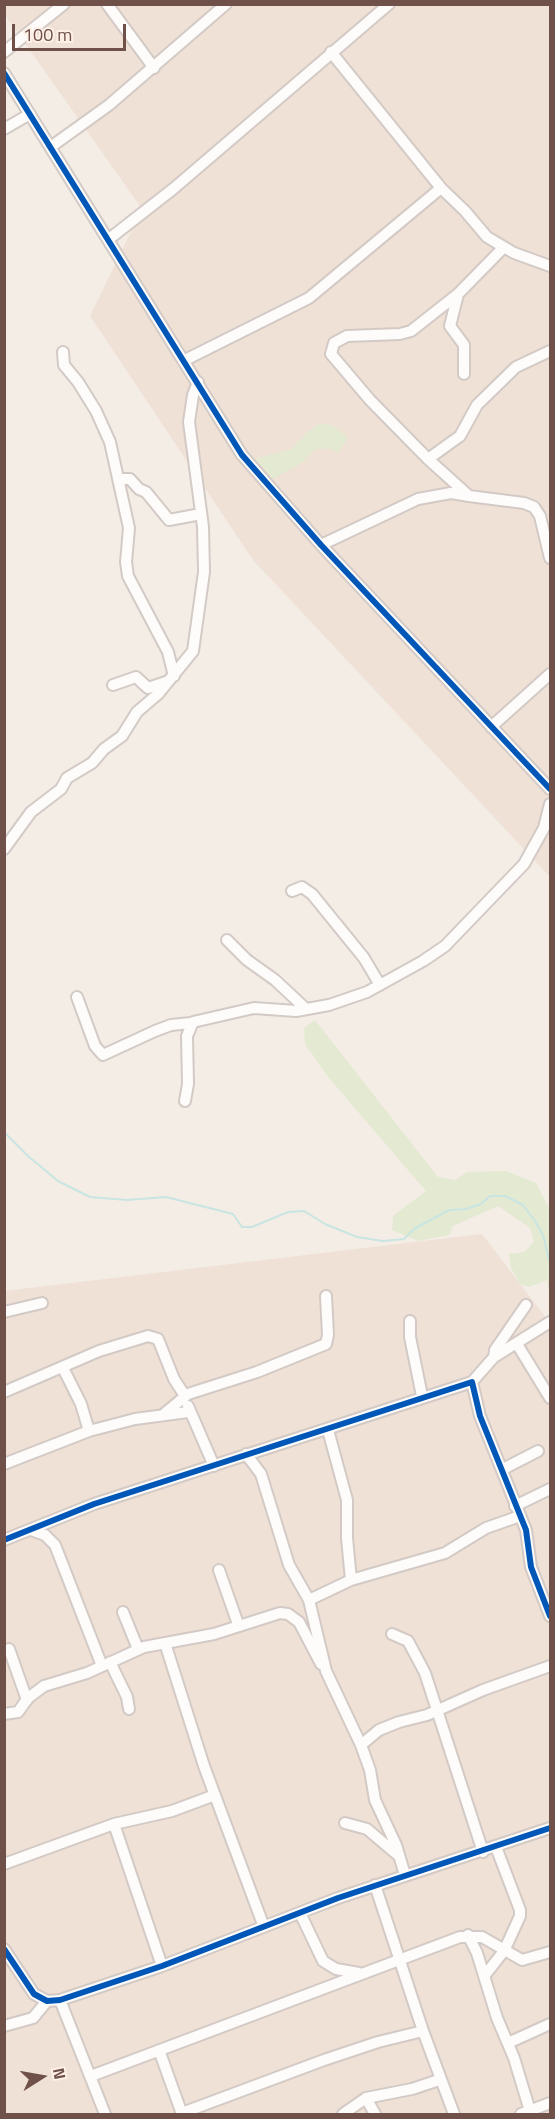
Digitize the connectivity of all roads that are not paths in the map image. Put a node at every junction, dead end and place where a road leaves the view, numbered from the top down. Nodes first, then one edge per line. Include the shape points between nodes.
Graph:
1 (64, 4) edge
2 (107, 4) edge
3 (226, 4) edge
4 (389, 4) edge
5 (4, 52) edge
6 (331, 52) junction
7 (154, 68) junction
8 (4, 73) edge
9 (30, 114) junction
10 (4, 129) edge
11 (52, 146) junction
12 (441, 188) junction
13 (109, 239) junction
14 (503, 249) junction
15 (550, 266) edge
16 (458, 294) junction
17 (550, 351) edge
18 (63, 352) dead end
19 (185, 360) junction
20 (464, 374) dead end
21 (198, 382) junction
22 (428, 459) junction
23 (118, 479) junction
24 (469, 496) junction
25 (201, 514) junction
26 (321, 545) junction
27 (550, 558) edge
28 (550, 674) edge
29 (171, 679) junction
30 (113, 686) dead end
31 (491, 727) junction
32 (550, 789) edge
33 (550, 804) edge
34 (4, 849) edge
35 (292, 891) dead end
36 (227, 940) dead end
37 (380, 985) junction
38 (77, 997) dead end
39 (306, 1009) junction
40 (191, 1023) junction
41 (185, 1101) dead end
42 (326, 1296) dead end
43 (42, 1303) dead end
44 (526, 1305) dead end
45 (4, 1312) edge
46 (410, 1321) dead end
47 (550, 1322) edge
48 (517, 1344) junction
49 (494, 1357) junction
50 (63, 1368) junction
51 (472, 1382) junction
52 (4, 1392) edge
53 (189, 1394) junction
54 (422, 1396) junction
55 (550, 1398) edge
56 (188, 1412) junction
57 (164, 1414) junction
58 (328, 1430) junction
59 (89, 1431) junction
60 (538, 1451) dead end
61 (246, 1454) junction
62 (4, 1464) edge
63 (214, 1466) junction
64 (503, 1469) junction
65 (550, 1489) edge
66 (518, 1511) junction
67 (31, 1530) junction
68 (4, 1540) edge
69 (219, 1570) dead end
70 (351, 1580) junction
71 (309, 1600) junction
72 (123, 1612) dead end
73 (550, 1616) edge
74 (238, 1624) junction
75 (392, 1634) dead end
76 (165, 1643) junction
77 (138, 1649) junction
78 (9, 1650) dead end
79 (106, 1664) junction
80 (550, 1666) edge
81 (326, 1671) junction
82 (27, 1700) junction
83 (129, 1709) dead end
84 (436, 1712) junction
85 (4, 1714) edge
86 (361, 1745) junction
87 (215, 1795) junction
88 (345, 1823) dead end
89 (114, 1824) junction
90 (550, 1828) edge
91 (496, 1847) junction
92 (483, 1852) junction
93 (399, 1856) junction
94 (4, 1864) edge
95 (405, 1875) junction
96 (375, 1885) junction
97 (300, 1912) junction
98 (264, 1927) junction
99 (468, 1935) junction
100 (4, 1949) edge
101 (504, 1951) junction
102 (550, 1952) edge
103 (398, 1959) junction
104 (162, 1966) junction
105 (361, 1973) junction
106 (485, 1975) junction
107 (60, 2000) junction
108 (47, 2001) junction
109 (550, 2024) edge
110 (4, 2026) edge
111 (423, 2031) junction
112 (508, 2043) junction
113 (159, 2050) junction
114 (91, 2076) junction
115 (440, 2080) junction
116 (366, 2098) junction
117 (550, 2103) edge
118 (525, 2113) edge
119 (182, 2114) edge
120 (105, 2115) edge
121 (343, 2115) edge
122 (375, 2115) edge
123 (454, 2115) edge

1 - 5 street
2 - 7 street
3 - 7 street
4 - 6 street
6 - 12 street
6 - 13 street
7 - 11 street
8 - 9 street
9 - 10 street
9 - 11 street
11 - 13 street
12 - 14 street
12 - 19 street via 322,290
13 - 19 street
14 - 15 street
14 - 16 street
16 - 20 street via 450,326 464,345
16 - 22 street via 411,331 347,336 338,339 332,348 334,360
17 - 22 street via 516,367 477,405 460,436
18 - 23 street via 64,366 104,427
19 - 21 street
21 - 25 street via 189,422
21 - 26 street via 242,455
22 - 24 street
23 - 25 street via 130,479 169,520
23 - 29 street via 129,528 128,576 168,652
24 - 26 street via 452,493 418,499
24 - 27 street via 534,507 540,516
25 - 29 street via 204,572 198,627 191,657
26 - 31 street
28 - 31 street
29 - 30 street via 148,688 136,677
29 - 34 street via 137,712 122,736 92,763 67,778 61,789 31,812
31 - 32 street
33 - 37 street via 544,828 524,864 509,881 445,946
35 - 37 street via 302,888 312,894 364,958
36 - 39 street
37 - 39 street via 343,1001
38 - 40 street via 101,1054 154,1030
39 - 40 street via 254,1008
40 - 41 street
42 - 53 street via 326,1344
43 - 45 street
44 - 49 street
46 - 54 street
47 - 48 street
48 - 49 street
48 - 55 street
49 - 51 street
50 - 52 street
50 - 53 street via 108,1348 153,1336 163,1347 174,1379
50 - 59 street
51 - 54 street
51 - 64 street via 480,1416
53 - 56 street
53 - 57 street
54 - 58 street
56 - 57 street
56 - 63 street
57 - 59 street
58 - 61 street
58 - 70 street via 347,1500
59 - 62 street
60 - 64 street
61 - 63 street
61 - 71 street via 261,1474 289,1565
63 - 67 street via 94,1504
64 - 66 street
65 - 66 street
66 - 70 street via 445,1554
66 - 73 street via 526,1530 531,1567
67 - 68 street
67 - 79 street via 45,1535 55,1545
69 - 74 street
70 - 71 street
71 - 81 street
72 - 77 street
74 - 76 street via 214,1634
74 - 81 street via 288,1614 299,1622
75 - 84 street via 413,1647
76 - 77 street
76 - 87 street
77 - 79 street
78 - 82 street
79 - 82 street via 44,1686
79 - 83 street via 127,1697
80 - 84 street
81 - 86 street
82 - 85 street via 18,1712
84 - 86 street via 385,1728
84 - 92 street
86 - 93 street via 375,1800
87 - 89 street via 172,1811
87 - 98 street
88 - 93 street via 368,1830
89 - 94 street
89 - 104 street
90 - 91 street
91 - 92 street
91 - 101 street via 520,1910
92 - 95 street
93 - 95 street
95 - 96 street
96 - 97 street
96 - 103 street
97 - 98 street
97 - 105 street via 322,1961 336,1969
98 - 104 street
99 - 101 street via 482,1937
99 - 103 street
99 - 106 street
100 - 108 street via 34,1994
101 - 102 street via 522,1960
101 - 106 street
103 - 105 street
103 - 111 street
104 - 107 street
105 - 113 street
106 - 112 street
107 - 108 street
107 - 114 street
108 - 110 street via 33,2018
109 - 112 street
111 - 115 street
111 - 119 street via 324,2060
112 - 118 street
113 - 114 street
113 - 119 street
114 - 120 street
115 - 116 street
115 - 123 street
116 - 121 street
116 - 122 street
117 - 118 street

